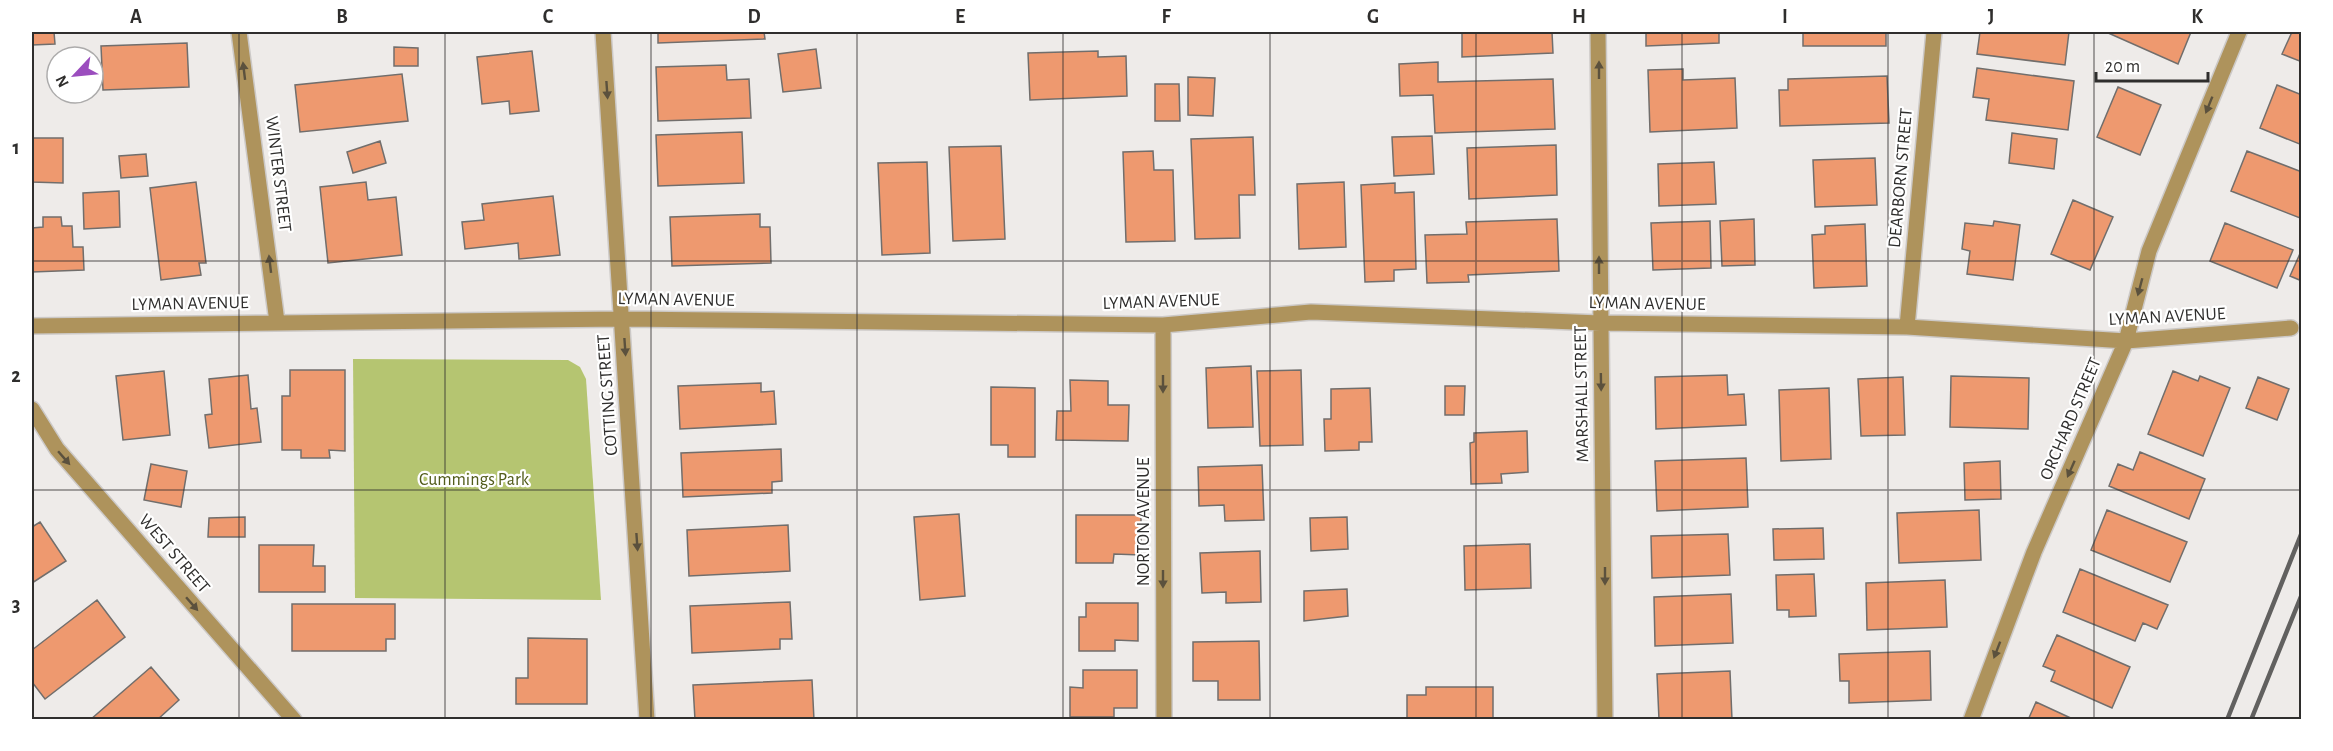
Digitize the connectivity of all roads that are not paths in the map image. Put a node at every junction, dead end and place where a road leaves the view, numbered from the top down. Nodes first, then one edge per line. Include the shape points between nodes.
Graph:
1 (239, 32) edge
2 (603, 32) edge
3 (1598, 32) edge
4 (1934, 32) edge
5 (2239, 32) edge
6 (623, 319) junction
7 (277, 322) junction
8 (1600, 323) junction
9 (1163, 325) junction
10 (32, 326) edge
11 (1907, 327) junction
12 (2290, 328) dead end
13 (2126, 341) junction
14 (32, 409) edge
15 (294, 720) edge
16 (647, 720) edge
17 (1164, 720) edge
18 (1605, 720) edge
19 (1971, 720) edge

7 -> 1 street, WINTER STREET
2 -> 6 street, COTTING STREET
8 -> 3 street, MARSHALL STREET
4 - 11 street, DEARBORN STREET
5 -> 13 street, ORCHARD STREET via 2150,251
6 - 7 street, LYMAN AVENUE
6 - 9 street, LYMAN AVENUE
6 -> 16 street, COTTING STREET
7 - 10 street, LYMAN AVENUE
8 - 9 street, LYMAN AVENUE via 1311,312
8 - 11 street, LYMAN AVENUE
8 -> 18 street, MARSHALL STREET
9 -> 17 street, NORTON AVENUE
11 - 13 street, LYMAN AVENUE
12 - 13 street, LYMAN AVENUE
13 -> 19 street, ORCHARD STREET via 2034,552
14 -> 15 street, WEST STREET via 57,449

